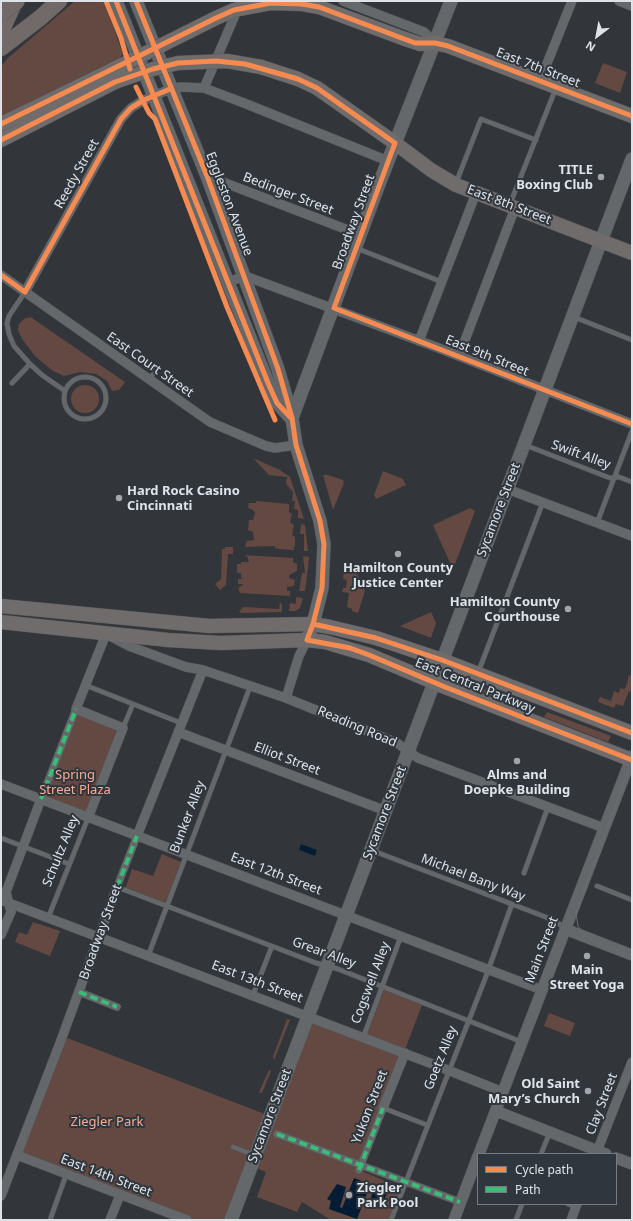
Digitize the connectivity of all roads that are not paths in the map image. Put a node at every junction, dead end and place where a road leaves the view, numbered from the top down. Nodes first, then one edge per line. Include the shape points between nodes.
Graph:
1 (16, 1) edge
2 (58, 1) edge
3 (116, 1) edge
4 (136, 1) edge
5 (242, 1) edge
6 (344, 1) edge
7 (451, 1) edge
8 (572, 1) edge
9 (619, 1) edge
10 (632, 6) edge
11 (1, 14) edge
12 (1, 32) edge
13 (435, 43) junction
14 (1, 48) edge
15 (112, 77) junction
16 (540, 81) junction
17 (556, 87) junction
18 (204, 88) junction
19 (170, 89) junction
20 (153, 95) junction
21 (632, 116) edge
22 (1, 124) edge
23 (1, 140) edge
24 (536, 140) junction
25 (395, 143) junction
26 (632, 159) edge
27 (388, 161) junction
28 (207, 176) junction
29 (456, 185) junction
30 (476, 193) junction
31 (512, 207) junction
32 (361, 235) junction
33 (601, 241) junction
34 (356, 248) junction
35 (632, 253) edge
36 (1, 275) edge
37 (245, 276) junction
38 (228, 282) junction
39 (442, 282) junction
40 (25, 292) junction
41 (334, 308) junction
42 (572, 317) junction
43 (632, 340) edge
44 (419, 341) junction
45 (459, 356) junction
46 (30, 364) junction
47 (158, 367) dead end
48 (149, 380) junction
49 (12, 383) dead end
50 (65, 391) junction
51 (545, 391) junction
52 (292, 418) junction
53 (632, 424) edge
54 (632, 431) edge
55 (296, 445) junction
56 (524, 445) junction
57 (615, 478) junction
58 (632, 482) edge
59 (507, 489) junction
60 (543, 502) junction
61 (598, 523) junction
62 (632, 536) edge
63 (1, 606) edge
64 (1, 622) edge
65 (313, 624) junction
66 (106, 634) junction
67 (307, 640) junction
68 (442, 660) junction
69 (202, 670) junction
70 (477, 674) junction
71 (434, 682) junction
72 (85, 685) junction
73 (250, 687) junction
74 (286, 698) junction
75 (133, 704) junction
76 (76, 709) junction
77 (181, 723) junction
78 (123, 728) junction
79 (178, 732) junction
80 (632, 733) edge
81 (226, 750) junction
82 (408, 751) junction
83 (632, 759) edge
84 (1, 784) edge
85 (41, 800) junction
86 (548, 807) junction
87 (386, 811) junction
88 (88, 818) junction
89 (604, 828) junction
90 (137, 836) junction
91 (1, 838) edge
92 (24, 847) junction
93 (371, 850) junction
94 (186, 855) junction
95 (69, 864) junction
96 (524, 873) dead end
97 (597, 886) dead end
98 (117, 887) junction
99 (632, 900) edge
100 (4, 901) edge
101 (512, 904) junction
102 (166, 906) junction
103 (346, 916) junction
104 (48, 918) junction
105 (565, 929) junction
106 (1, 935) edge
107 (401, 936) junction
108 (100, 938) junction
109 (272, 946) junction
110 (632, 955) edge
111 (148, 956) junction
112 (327, 967) junction
113 (488, 970) junction
114 (382, 986) junction
115 (542, 990) junction
116 (79, 992) junction
117 (253, 996) junction
118 (117, 1007) dead end
119 (308, 1016) junction
120 (468, 1021) junction
121 (363, 1038) junction
122 (522, 1042) junction
123 (405, 1053) junction
124 (632, 1062) edge
125 (448, 1070) junction
126 (503, 1092) junction
127 (383, 1108) junction
128 (496, 1111) junction
129 (427, 1125) junction
130 (550, 1132) junction
131 (277, 1134) dead end
132 (233, 1147) dead end
133 (479, 1153) edge
134 (541, 1153) edge
135 (600, 1153) edge
136 (17, 1155) junction
137 (255, 1155) junction
138 (477, 1158) edge
139 (617, 1158) edge
140 (632, 1164) edge
141 (360, 1168) junction
142 (66, 1175) junction
143 (405, 1182) junction
144 (120, 1195) junction
145 (1, 1196) edge
146 (460, 1202) junction
147 (522, 1205) edge
148 (574, 1205) edge
149 (168, 1217) edge
150 (50, 1220) edge
151 (110, 1220) edge
152 (187, 1220) edge
153 (231, 1220) edge
154 (391, 1220) edge
155 (454, 1220) edge
156 (516, 1220) edge
157 (571, 1220) edge

1 - 11 highway, bridge
1 - 12 highway
2 - 14 highway
3 - 20 main road
4 - 19 main road, Eggleston Avenue
5 - 18 street
6 - 13 street, East 7th Street via 424,32
7 - 13 main road, Broadway Street
8 - 16 street
9 - 10 street
13 - 15 main road, bridge via 420,44 319,7 271,3 234,10 216,18
13 - 16 main road, East 7th Street
13 - 25 main road, Broadway Street
15 - 22 main road
15 - 23 main road
15 - 25 main road, East 8th Street, bridge via 178,63 222,61 262,67 316,88
16 - 17 main road, East 7th Street
17 - 21 main road, East 7th Street
17 - 24 lane
18 - 19 street, Reedy Street
18 - 27 street, Reedy Street
19 - 20 street, Reedy Street
19 - 28 main road, Eggleston Avenue
20 - 38 main road
20 - 40 street, Reedy Street via 131,108 120,119
24 - 29 lane via 481,119
24 - 31 lane
25 - 27 main road, Broadway Street
25 - 29 main road, East 8th Street via 430,170
26 - 33 main road, Sycamore Street
27 - 32 main road, Broadway Street
28 - 32 street, Bedinger Street
28 - 37 main road, Eggleston Avenue
29 - 30 main road, East 8th Street
30 - 31 main road, East 8th Street
30 - 39 street
31 - 33 main road, East 8th Street
31 - 45 street
32 - 34 main road, Broadway Street
33 - 35 main road, East 8th Street
33 - 42 main road, Sycamore Street
34 - 39 lane
34 - 41 main road, Broadway Street
36 - 40 street, East Court Street
37 - 38 street
37 - 41 street, East 9th Street
37 - 52 main road, Eggleston Avenue via 278,369
38 - 52 main road via 277,403
39 - 44 street
40 - 46 lane via 9,316 7,324 14,346
40 - 48 street, East Court Street
41 - 44 street, East 9th Street
41 - 52 main road, Broadway Street
42 - 43 lane
42 - 51 main road, Sycamore Street
44 - 45 street, East 9th Street
45 - 51 street, East 9th Street
46 - 49 lane
46 - 50 lane
47 - 48 lane
48 - 55 street, East Court Street via 210,422 228,431 275,448
50 - 50 lane via 64,404 72,415 78,418 91,418 97,415 105,404 104,390 94,380 74,380
51 - 53 street, East 9th Street
51 - 56 main road, Sycamore Street
52 - 55 main road, Eggleston Avenue
54 - 57 lane
55 - 65 main road, Eggleston Avenue via 314,500 324,544 322,588
56 - 57 lane, Swift Alley
56 - 59 main road, Sycamore Street
57 - 58 lane, Swift Alley
57 - 61 lane
59 - 60 street
59 - 68 main road, Sycamore Street
60 - 61 street
60 - 70 lane
61 - 62 street
63 - 65 main road via 209,626
64 - 66 main road, Reading Road
65 - 67 main road, Eggleston Avenue
65 - 68 main road, East Central Parkway via 376,638
66 - 67 main road, Reading Road via 221,643
66 - 69 street, Reading Road via 129,646 186,667
66 - 72 street
67 - 71 main road, East Central Parkway via 350,648
67 - 74 street, Eggleston Avenue via 299,656
68 - 70 main road, East Central Parkway
68 - 71 main road, Sycamore Street
69 - 73 street, Reading Road
69 - 77 street, Broadway Street
70 - 80 main road, East Central Parkway
71 - 82 main road, Sycamore Street
71 - 83 main road, East Central Parkway
72 - 75 lane
72 - 76 street
73 - 74 street, Reading Road
73 - 81 lane, Bunker Alley
74 - 82 street, Reading Road via 397,743
75 - 77 lane
75 - 78 lane, Schultz Alley
76 - 78 street
76 - 85 street
77 - 79 street, Broadway Street
78 - 88 street, Schultz Alley
79 - 81 street, Elliot Street
79 - 90 street, Broadway Street
81 - 87 street, Elliot Street
81 - 94 lane, Bunker Alley
82 - 86 street, Reading Road via 418,758
82 - 87 main road, Sycamore Street
83 - 89 street, Main Street
84 - 85 street, East 12th Street
85 - 88 street, East 12th Street
85 - 92 street
86 - 89 street, Reading Road
86 - 96 lane
87 - 93 main road, Sycamore Street
88 - 90 street, East 12th Street
88 - 95 lane, Schultz Alley
89 - 105 street, Main Street
90 - 94 street, East 12th Street
90 - 98 street, Broadway Street
91 - 92 lane
92 - 95 lane
92 - 100 street
93 - 101 lane, Michael Bany Way
93 - 103 main road, Sycamore Street
94 - 102 lane, Bunker Alley
94 - 103 street, East 12th Street
95 - 104 lane, Schultz Alley
97 - 99 lane
98 - 102 lane, Grear Alley
98 - 108 street, Broadway Street
100 - 104 street, East 13th Street
100 - 106 street via 10,912
101 - 105 lane, Michael Bany Way via 556,921
101 - 113 lane, Goetz Alley
102 - 109 lane, Grear Alley
102 - 111 lane, Bunker Alley
103 - 107 street, East 12th Street
103 - 112 main road, Sycamore Street
104 - 108 street, East 13th Street
105 - 110 street
105 - 115 street, Main Street
107 - 113 street, East 12th Street
107 - 114 lane, Cogswell Alley
108 - 111 street, East 13th Street
108 - 116 street, Broadway Street
109 - 112 lane, Grear Alley
109 - 117 lane
111 - 117 street, East 13th Street
112 - 114 lane, Grear Alley
112 - 119 main road, Sycamore Street
113 - 115 street, East 12th Street
113 - 120 lane, Goetz Alley
114 - 120 lane, Grear Alley
114 - 121 lane, Cogswell Alley
115 - 122 street, Main Street
116 - 118 street
116 - 136 street, Broadway Street
117 - 119 street, East 13th Street
119 - 121 street, East 13th Street
119 - 137 main road, Sycamore Street
120 - 122 lane, Grear Alley
120 - 125 lane, Goetz Alley
121 - 123 street, East 13th Street
122 - 126 street, Main Street
123 - 125 street, East 13th Street
123 - 127 street, Yukon Street
124 - 135 street, Clay Street
125 - 126 street, East 13th Street
125 - 129 lane, Goetz Alley
126 - 128 street, Main Street
127 - 129 lane
127 - 141 street, Yukon Street
128 - 130 street
128 - 133 street, Main Street
129 - 143 lane, Goetz Alley
130 - 134 lane
130 - 135 street
131 - 141 street
132 - 137 lane
136 - 142 street, East 14th Street
136 - 145 street, Broadway Street
137 - 153 main road, Sycamore Street
138 - 146 street, Main Street
139 - 140 street
141 - 143 street
142 - 144 street, East 14th Street
142 - 150 lane
143 - 146 street
143 - 154 lane, Goetz Alley
144 - 149 street, East 14th Street
144 - 151 street
146 - 155 street, Main Street
147 - 156 lane
148 - 157 street
149 - 152 street, East 14th Street

